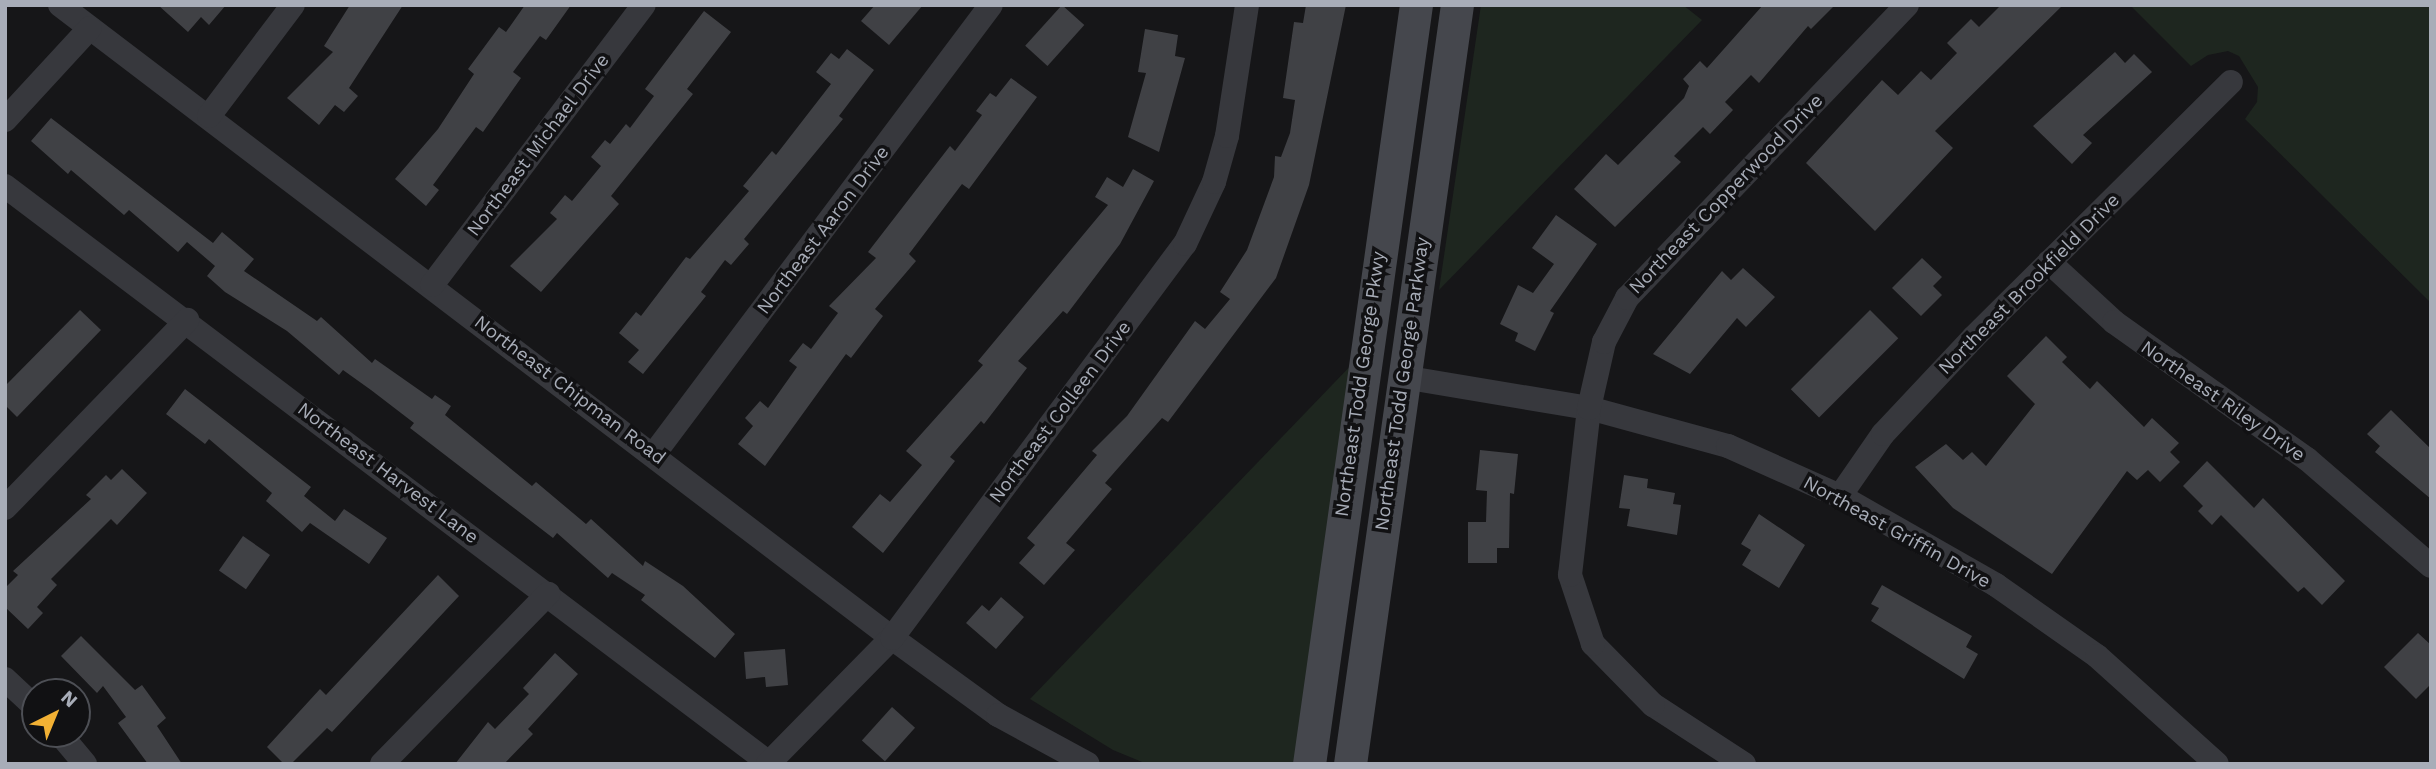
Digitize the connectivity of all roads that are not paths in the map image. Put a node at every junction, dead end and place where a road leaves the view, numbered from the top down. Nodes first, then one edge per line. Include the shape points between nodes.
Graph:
1 (60, 5) edge
2 (293, 5) edge
3 (644, 5) edge
4 (991, 5) edge
5 (1247, 5) edge
6 (1416, 5) edge
7 (1457, 5) edge
8 (1907, 5) edge
9 (90, 28) junction
10 (2231, 82) dead end
11 (209, 116) junction
12 (5, 120) edge
13 (5, 186) edge
14 (2049, 262) junction
15 (432, 285) junction
16 (187, 320) junction
17 (1403, 377) junction
18 (1589, 408) junction
19 (654, 454) junction
20 (1840, 496) junction
21 (5, 508) edge
22 (2431, 566) edge
23 (548, 594) junction
24 (891, 638) junction
25 (5, 679) edge
26 (21, 694) edge
27 (72, 748) edge
28 (768, 763) edge
29 (85, 764) edge
30 (382, 764) edge
31 (1088, 764) edge
32 (1309, 764) edge
33 (1350, 764) edge
34 (1744, 764) edge
35 (2217, 764) edge

1 - 9 street, Northeast Chipman Road
2 - 11 street
3 - 15 street, Northeast Michael Drive
4 - 19 street, Northeast Aaron Drive
5 - 24 street, Northeast Colleen Drive via 1224,148 1214,182 1185,244
6 - 32 main road, Northeast Todd George Pkwy
7 - 17 main road, Northeast Todd George Parkway
8 - 18 street, Northeast Copperwood Drive via 1627,298 1604,342
9 - 11 street, Northeast Chipman Road
9 - 12 street
10 - 14 street, Northeast Brookfield Drive
11 - 15 street, Northeast Chipman Road
13 - 16 street, Northeast Harvest Lane
14 - 20 street, Northeast Brookfield Drive via 1883,434
14 - 22 street, Northeast Riley Drive via 2114,321 2307,459
15 - 19 street, Northeast Chipman Road
16 - 21 street
16 - 23 street, Northeast Harvest Lane
17 - 18 street, Northeast Griffin Drive
17 - 33 main road, Northeast Todd George Parkway
18 - 20 street, Northeast Griffin Drive via 1728,446
18 - 34 street, Northeast Copperwood Drive via 1570,575 1593,643 1653,705
19 - 24 street, Northeast Chipman Road
20 - 35 street, Northeast Griffin Drive via 1996,585 2097,656
23 - 28 street, Northeast Harvest Lane
23 - 30 street
24 - 28 street, Northeast Colleen Drive
24 - 31 street, Northeast Chipman Road via 998,715
25 - 26 street
27 - 29 street

